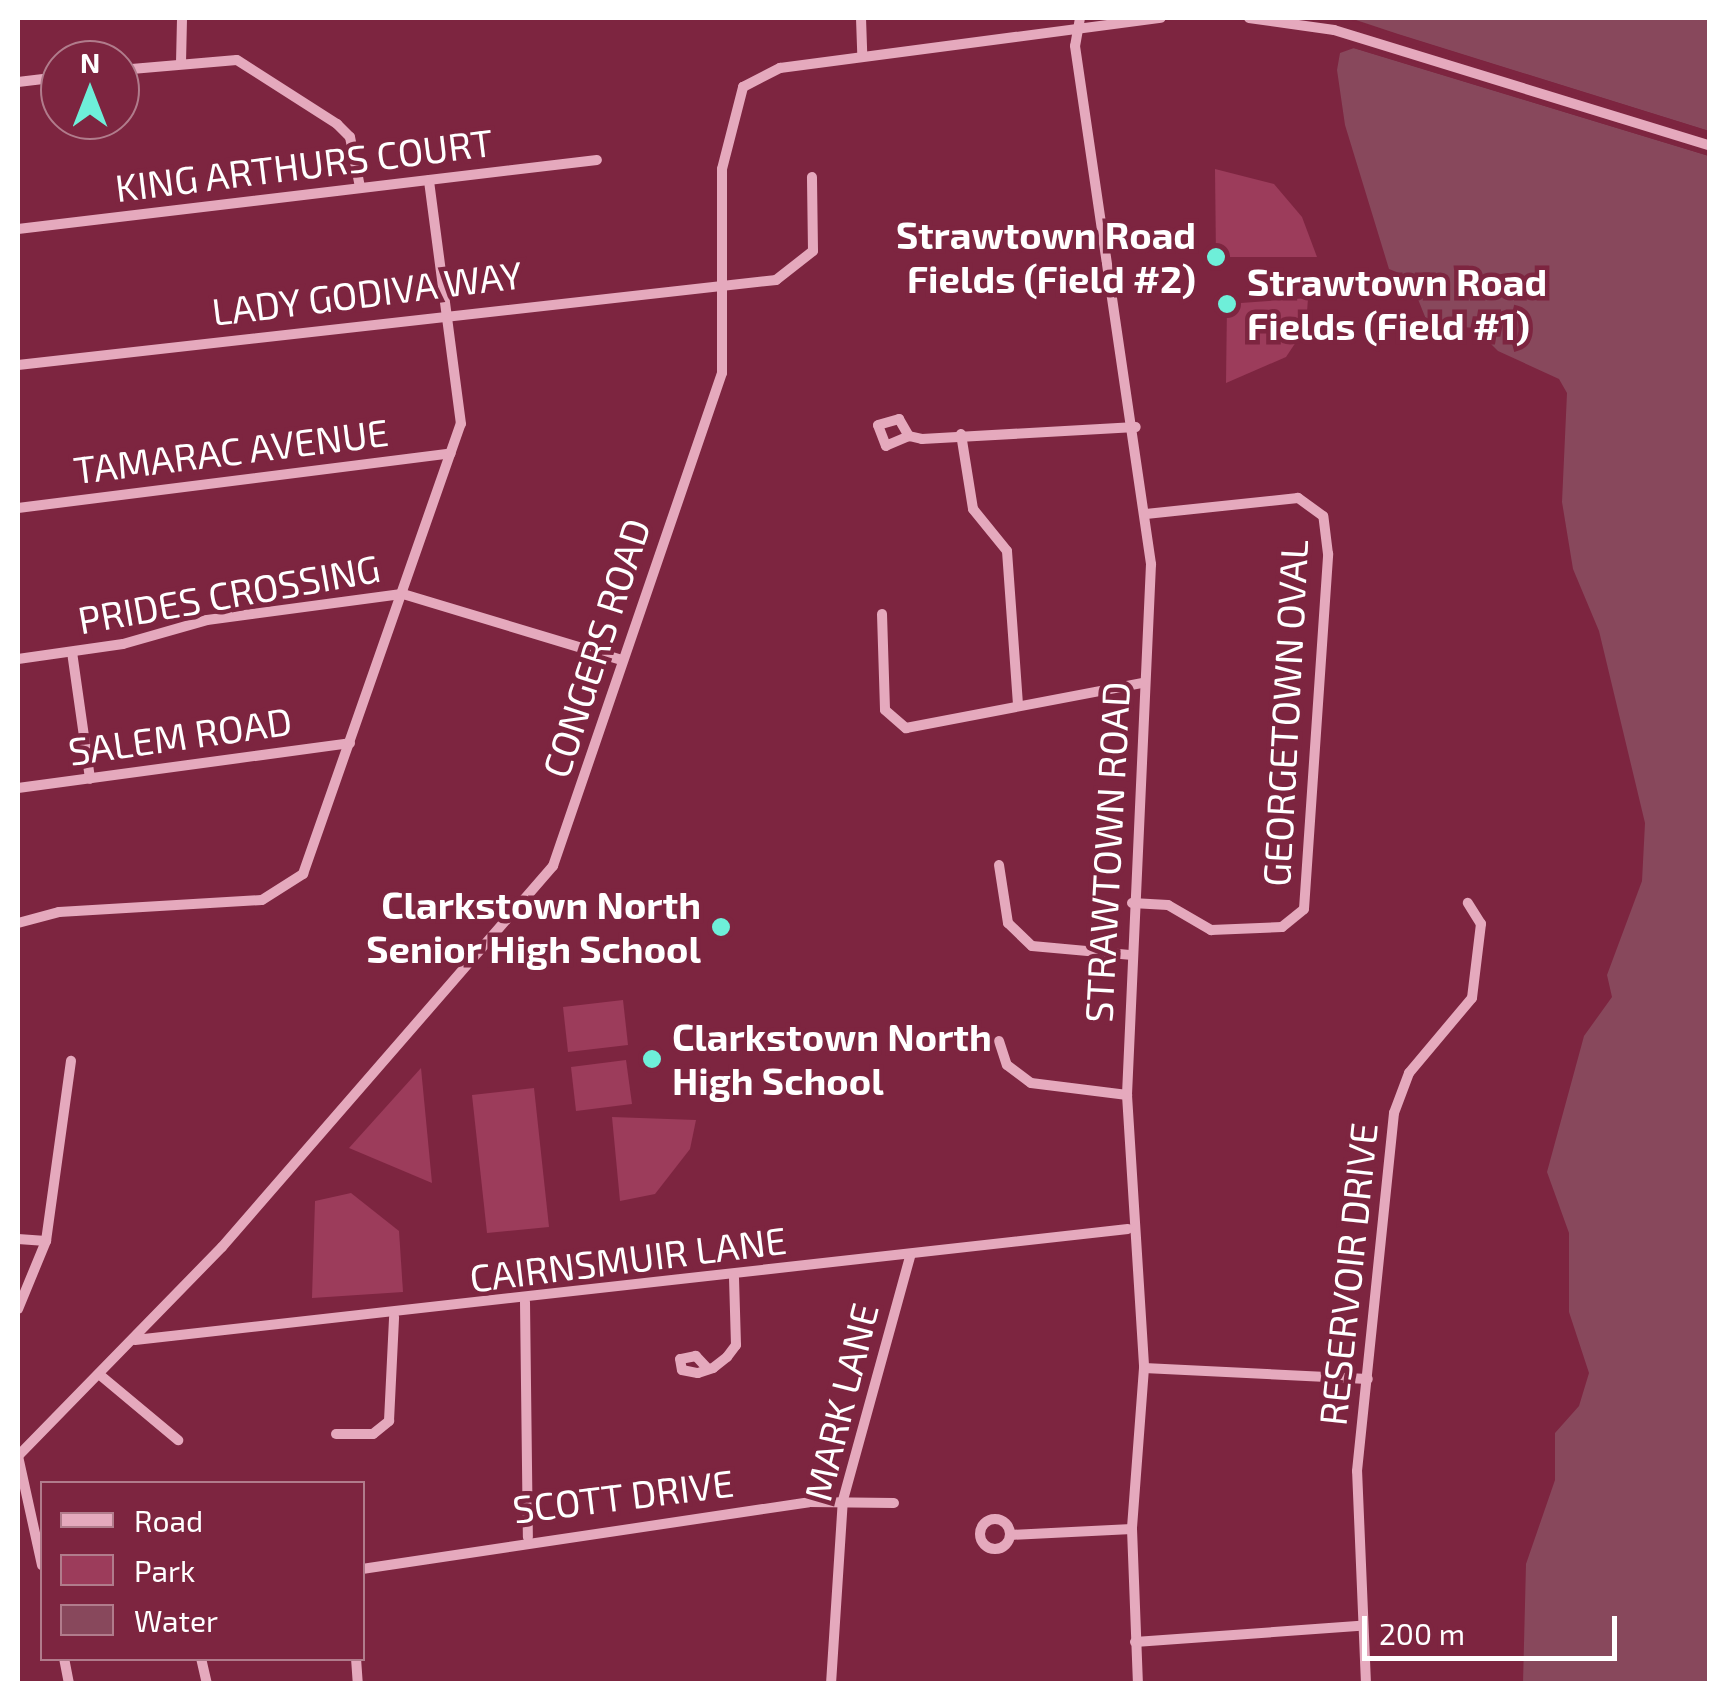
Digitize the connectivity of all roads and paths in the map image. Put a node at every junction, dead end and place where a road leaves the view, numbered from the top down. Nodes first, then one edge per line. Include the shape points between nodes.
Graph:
1 (182, 18) edge
2 (861, 18) edge
3 (1162, 18) edge
4 (1250, 18) edge
5 (1078, 22) edge
6 (862, 56) junction
7 (181, 63) junction
8 (140, 68) edge
9 (1710, 146) edge
10 (597, 160) dead end
11 (812, 177) dead end
12 (429, 180) junction
13 (360, 187) junction
14 (18, 229) edge
15 (723, 281) junction
16 (444, 314) junction
17 (18, 365) edge
18 (1136, 427) junction
19 (962, 434) junction
20 (908, 436) dead end
21 (451, 453) junction
22 (18, 508) edge
23 (1146, 514) junction
24 (402, 594) junction
25 (882, 614) dead end
26 (72, 652) junction
27 (18, 659) edge
28 (621, 660) junction
29 (1143, 683) junction
30 (1018, 705) junction
31 (350, 743) junction
32 (90, 779) junction
33 (18, 788) edge
34 (999, 865) dead end
35 (1132, 903) junction
36 (1468, 903) dead end
37 (18, 923) edge
38 (1130, 955) junction
39 (1000, 1040) dead end
40 (71, 1061) dead end
41 (1127, 1095) junction
42 (1128, 1229) junction
43 (18, 1239) edge
44 (46, 1241) junction
45 (910, 1256) junction
46 (734, 1278) junction
47 (525, 1302) junction
48 (18, 1309) edge
49 (394, 1317) junction
50 (134, 1340) junction
51 (1144, 1368) junction
52 (708, 1369) dead end
53 (100, 1375) junction
54 (1368, 1378) junction
55 (336, 1434) dead end
56 (178, 1440) dead end
57 (18, 1456) edge
58 (843, 1500) junction
59 (894, 1503) dead end
60 (1132, 1530) junction
61 (1010, 1535) dead end
62 (528, 1538) junction
63 (40, 1556) edge
64 (365, 1568) edge
65 (1360, 1626) junction
66 (1136, 1642) junction
67 (831, 1683) edge
68 (823, 1684) edge
69 (1138, 1684) edge
70 (1366, 1684) edge

1 - 7 street
2 - 6 street
3 - 5 street, CONGERS ROAD
4 - 9 street via 1334,30
5 - 6 street, CONGERS ROAD
5 - 18 street, STRAWTOWN ROAD
6 - 15 street, CONGERS ROAD via 765,73 736,98 722,169
7 - 8 street
7 - 13 street via 237,60 337,124 350,138
10 - 12 street, KING ARTHURS COURT
11 - 15 street, LADY GODIVA WAY via 815,238 806,262 776,280
12 - 13 street, KING ARTHURS COURT
12 - 16 street
13 - 14 street, KING ARTHURS COURT
15 - 16 street, LADY GODIVA WAY
15 - 28 street, CONGERS ROAD via 722,372
16 - 17 street, LADY GODIVA WAY
16 - 21 street via 464,398
18 - 19 street
18 - 23 street, STRAWTOWN ROAD
19 - 20 street
19 - 30 street via 972,509 1008,551
21 - 22 street, TAMARAC AVENUE
21 - 24 street
23 - 29 street, STRAWTOWN ROAD
23 - 35 street, GEORGETOWN OVAL via 1298,498 1322,516 1328,554 1304,909 1282,928 1212,930 1168,905
24 - 26 street, PRIDES CROSSING via 207,620
24 - 28 street, PRIDES CROSSING
24 - 31 street
25 - 30 street via 882,694 894,722 919,729
26 - 27 street, PRIDES CROSSING
26 - 32 street
28 - 50 street, CONGERS ROAD via 570,826 538,890
29 - 30 street
29 - 35 street, STRAWTOWN ROAD
31 - 32 street, SALEM ROAD
31 - 37 street via 311,858 280,896
32 - 33 street, SALEM ROAD
34 - 38 street via 1008,923 1032,946
35 - 38 street, STRAWTOWN ROAD
36 - 54 street, RESERVOIR DRIVE via 1482,924 1472,998 1409,1073 1394,1113
38 - 41 street, STRAWTOWN ROAD
39 - 41 street via 1008,1065 1031,1083
40 - 44 street
41 - 42 street, STRAWTOWN ROAD
42 - 45 street, CAIRNSMUIR LANE
42 - 51 street, STRAWTOWN ROAD
43 - 44 street
44 - 48 street
45 - 46 street, CAIRNSMUIR LANE
45 - 58 street, MARK LANE
46 - 47 street, CAIRNSMUIR LANE
46 - 52 street via 736,1344
47 - 49 street, CAIRNSMUIR LANE
47 - 62 street
49 - 50 street, CAIRNSMUIR LANE
49 - 55 street via 390,1421 373,1434
50 - 53 street, CONGERS ROAD
51 - 54 street
51 - 60 street, STRAWTOWN ROAD
53 - 56 street
53 - 57 street, CONGERS ROAD
54 - 65 street, RESERVOIR DRIVE via 1357,1471
57 - 63 street
58 - 59 street, SCOTT DRIVE
58 - 62 street, SCOTT DRIVE
58 - 67 street, MARK LANE
60 - 61 street
60 - 66 street, STRAWTOWN ROAD
62 - 64 street, SCOTT DRIVE
65 - 66 street
65 - 70 street, RESERVOIR DRIVE
66 - 69 street, STRAWTOWN ROAD
67 - 68 street

